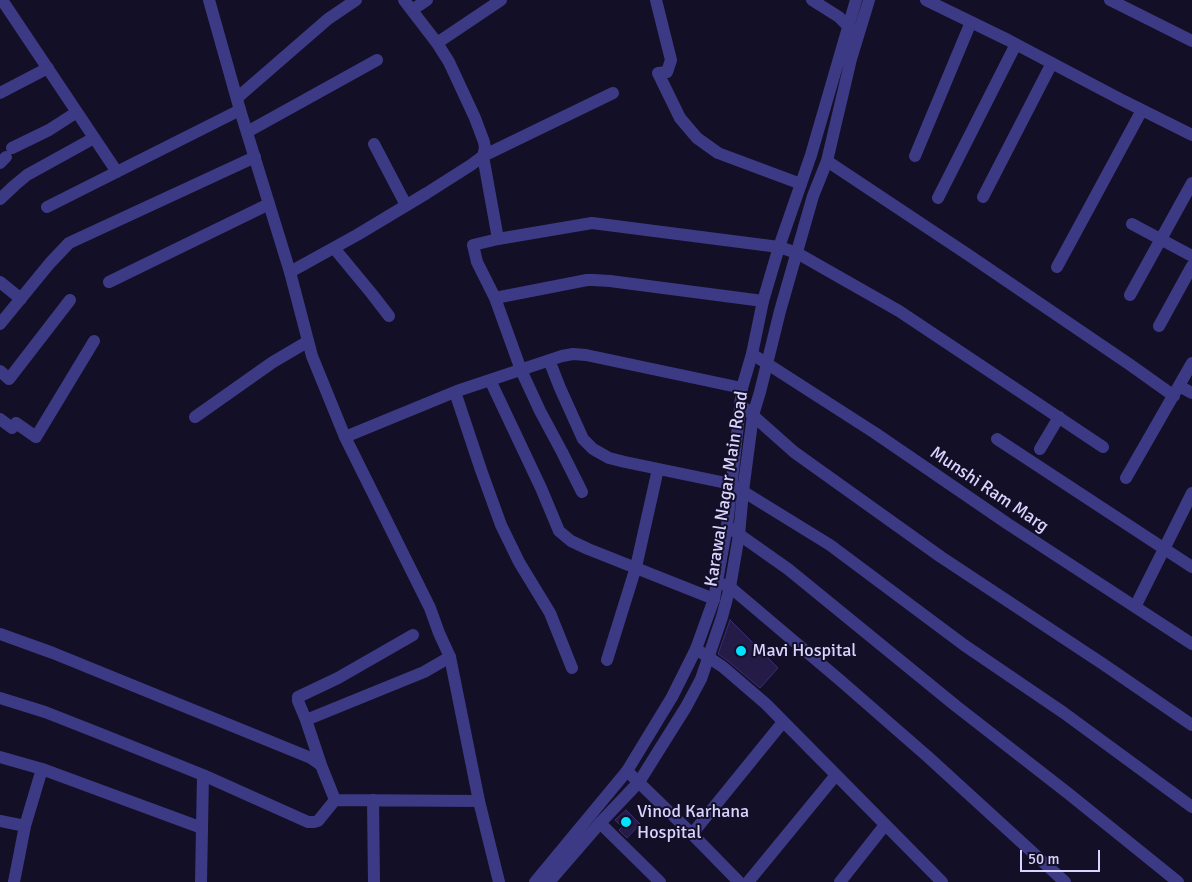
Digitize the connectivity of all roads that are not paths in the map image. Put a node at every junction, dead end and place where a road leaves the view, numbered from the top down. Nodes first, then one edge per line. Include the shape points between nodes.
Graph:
1 (209, 0) edge
2 (356, 0) edge
3 (404, 0) edge
4 (427, 0) edge
5 (501, 0) edge
6 (656, 0) edge
7 (812, 0) edge
8 (856, 0) edge
9 (869, 0) edge
10 (926, 0) edge
11 (1110, 0) edge
12 (3, 1) edge
13 (412, 10) junction
14 (971, 22) junction
15 (849, 27) junction
16 (1192, 41) edge
17 (437, 43) junction
18 (1016, 44) junction
19 (377, 60) dead end
20 (1052, 63) junction
21 (48, 68) junction
22 (0, 93) edge
23 (613, 93) dead end
24 (238, 104) junction
25 (1142, 110) junction
26 (77, 112) junction
27 (247, 132) junction
28 (1192, 135) edge
29 (94, 138) junction
30 (374, 144) dead end
31 (6, 156) edge
32 (483, 156) junction
33 (915, 156) dead end
34 (255, 158) junction
35 (827, 161) junction
36 (117, 172) junction
37 (1192, 182) edge
38 (801, 184) junction
39 (983, 197) dead end
40 (938, 198) dead end
41 (0, 199) edge
42 (269, 204) junction
43 (406, 205) junction
44 (47, 207) dead end
45 (1132, 224) dead end
46 (498, 238) junction
47 (1161, 239) junction
48 (779, 246) junction
49 (334, 248) junction
50 (797, 253) junction
51 (1192, 256) edge
52 (1192, 266) edge
53 (1057, 267) dead end
54 (290, 272) junction
55 (109, 282) dead end
56 (1, 284) edge
57 (1130, 294) dead end
58 (495, 298) junction
59 (20, 299) junction
60 (70, 300) dead end
61 (764, 300) junction
62 (389, 316) dead end
63 (0, 324) edge
64 (1159, 326) dead end
65 (94, 342) dead end
66 (307, 342) junction
67 (752, 354) junction
68 (549, 360) junction
69 (768, 364) junction
70 (1192, 364) edge
71 (521, 370) junction
72 (0, 372) edge
73 (490, 380) junction
74 (742, 388) junction
75 (1176, 391) junction
76 (455, 392) junction
77 (1192, 393) edge
78 (740, 404) junction
79 (753, 415) junction
80 (195, 417) dead end
81 (1059, 417) junction
82 (0, 419) edge
83 (345, 437) junction
84 (996, 439) dead end
85 (1103, 447) dead end
86 (1040, 449) dead end
87 (658, 469) junction
88 (1126, 478) dead end
89 (731, 484) junction
90 (743, 491) junction
91 (582, 492) dead end
92 (1192, 493) edge
93 (727, 526) junction
94 (739, 535) junction
95 (1164, 548) junction
96 (636, 567) junction
97 (1192, 567) edge
98 (717, 582) junction
99 (730, 586) junction
100 (714, 599) junction
101 (1134, 607) junction
102 (0, 634) edge
103 (413, 635) dead end
104 (1192, 644) edge
105 (696, 649) junction
106 (450, 657) junction
107 (708, 657) junction
108 (607, 660) dead end
109 (572, 668) dead end
110 (0, 698) edge
111 (306, 720) junction
112 (783, 722) junction
113 (1192, 725) edge
114 (0, 757) edge
115 (321, 765) junction
116 (42, 769) junction
117 (627, 771) junction
118 (203, 775) junction
119 (836, 775) junction
120 (639, 782) junction
121 (335, 800) junction
122 (372, 800) junction
123 (479, 800) junction
124 (1192, 807) edge
125 (0, 821) edge
126 (600, 823) junction
127 (885, 825) junction
128 (25, 826) junction
129 (202, 828) junction
130 (692, 834) junction
131 (659, 881) edge
132 (938, 881) edge
133 (14, 882) edge
134 (201, 882) edge
135 (374, 882) edge
136 (499, 882) edge
137 (535, 882) edge
138 (549, 882) edge
139 (739, 882) edge
140 (748, 882) edge
141 (840, 882) edge
142 (1065, 882) edge
143 (1178, 882) edge

1 - 24 street
2 - 24 street via 328,19
3 - 13 street
4 - 13 street
5 - 17 street
6 - 38 street via 671,60 667,72 658,73 680,118 697,138 718,153
7 - 15 street
8 - 15 street, Karawal Nagar Main Road
9 - 35 street, Karawal Nagar Main Road via 851,59
10 - 14 street
11 - 16 street
12 - 21 street
13 - 17 street
14 - 18 street
14 - 33 street
15 - 38 street, Karawal Nagar Main Road
17 - 32 street via 475,118 484,142
18 - 20 street
18 - 40 street
19 - 27 street
20 - 25 street
20 - 39 street
21 - 22 street
21 - 26 street
23 - 32 street
24 - 27 street
24 - 36 street
25 - 28 street
25 - 53 street
26 - 29 street
26 - 31 street
27 - 34 street
29 - 36 street
29 - 41 street via 27,176
30 - 43 street
32 - 43 street
32 - 46 street
34 - 42 street
34 - 59 street via 69,243
35 - 50 street, Karawal Nagar Main Road
35 - 75 street via 1129,364
36 - 44 street
37 - 47 street
38 - 48 street, Karawal Nagar Main Road
42 - 54 street
42 - 55 street
43 - 49 street
45 - 47 street
46 - 48 street via 601,224
46 - 58 street via 473,244 476,262
47 - 51 street
47 - 57 street
48 - 50 street
48 - 61 street, Karawal Nagar Main Road
49 - 54 street
49 - 62 street
50 - 69 street, Karawal Nagar Main Road
50 - 81 street via 899,311
52 - 64 street
54 - 66 street
56 - 59 street
58 - 61 street via 587,280 610,280
58 - 71 street
59 - 63 street
60 - 72 street via 9,380
61 - 67 street, Karawal Nagar Main Road
65 - 82 street via 36,437 16,423 12,428
66 - 80 street
66 - 83 street
67 - 69 street, Munshi Ram Marg
67 - 74 street, Karawal Nagar Main Road
68 - 71 street
68 - 74 street via 573,354 586,355
68 - 87 street via 584,439 592,449 609,458
69 - 79 street, Karawal Nagar Main Road
69 - 101 street, Munshi Ram Marg
70 - 75 street
71 - 73 street
71 - 91 street
73 - 76 street
73 - 96 street via 559,531 588,549
74 - 78 street, Karawal Nagar Main Road
75 - 77 street
75 - 88 street
76 - 83 street
76 - 109 street via 501,525 550,613
78 - 79 street
78 - 89 street, Karawal Nagar Main Road
79 - 90 street, Karawal Nagar Main Road
79 - 113 street via 794,452 941,557
81 - 85 street
81 - 86 street
83 - 106 street via 430,608
84 - 95 street
87 - 89 street
87 - 96 street
89 - 90 street
89 - 93 street, Karawal Nagar Main Road
90 - 94 street, Karawal Nagar Main Road
90 - 124 street via 830,545
92 - 95 street
93 - 94 street
93 - 98 street, Karawal Nagar Main Road
94 - 99 street, Karawal Nagar Main Road
94 - 143 street via 788,569
95 - 97 street
95 - 101 street
96 - 100 street
96 - 108 street
98 - 99 street
98 - 100 street, Karawal Nagar Main Road
99 - 107 street, Karawal Nagar Main Road
99 - 142 street via 849,687
100 - 105 street, Karawal Nagar Main Road
101 - 104 street, Munshi Ram Marg
102 - 115 street via 311,758
103 - 111 street via 298,697
105 - 107 street
105 - 117 street, Karawal Nagar Main Road via 672,697
106 - 111 street via 424,672
106 - 123 street
107 - 112 street via 744,684
107 - 120 street, Karawal Nagar Main Road via 686,707
110 - 118 street via 45,712
111 - 115 street
112 - 119 street
112 - 130 street
114 - 116 street
115 - 121 street
116 - 128 street
116 - 129 street
117 - 120 street
117 - 137 street, Karawal Nagar Main Road
118 - 121 street via 308,822 318,821
118 - 129 street
119 - 127 street
119 - 140 street
120 - 126 street, Karawal Nagar Main Road
120 - 130 street
121 - 122 street
122 - 123 street
122 - 135 street
123 - 136 street
125 - 128 street
126 - 131 street
126 - 138 street, Karawal Nagar Main Road
127 - 132 street
127 - 141 street
128 - 133 street
129 - 134 street
130 - 139 street

